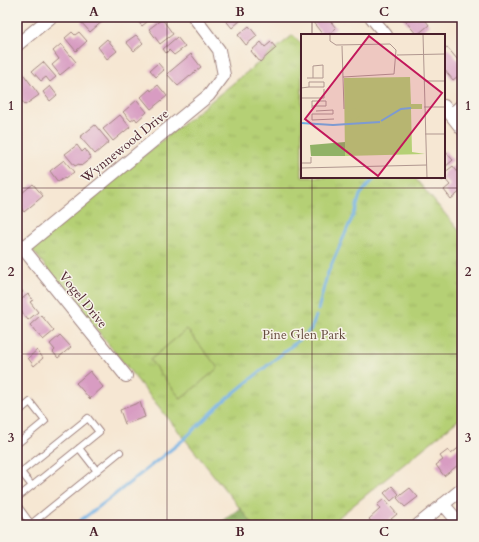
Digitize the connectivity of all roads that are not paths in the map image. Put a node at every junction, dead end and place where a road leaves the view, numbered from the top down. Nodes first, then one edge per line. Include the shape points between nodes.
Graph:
1 (51, 17) edge
2 (194, 17) edge
3 (371, 17) edge
4 (385, 34) edge
5 (17, 45) edge
6 (462, 105) edge
7 (447, 110) edge
8 (462, 129) edge
9 (20, 244) edge
10 (126, 376) dead end
11 (17, 413) edge
12 (17, 444) edge
13 (79, 448) junction
14 (120, 452) dead end
15 (97, 471) junction
16 (19, 472) edge
17 (32, 486) junction
18 (462, 489) edge
19 (17, 498) edge
20 (443, 504) junction
21 (17, 505) edge
22 (418, 525) edge
23 (460, 525) edge

1 - 5 street
2 - 9 street, Wynnewood Drive via 219,50 224,74 209,96
3 - 4 street
6 - 7 street
7 - 8 street
9 - 10 street, Vogel Drive
11 - 12 lane via 30,402 45,421
13 - 15 lane
13 - 16 lane via 99,432 88,418
13 - 17 lane
14 - 15 lane
15 - 21 lane via 31,524
16 - 17 lane
17 - 19 lane
18 - 20 street
20 - 22 street
20 - 23 street

